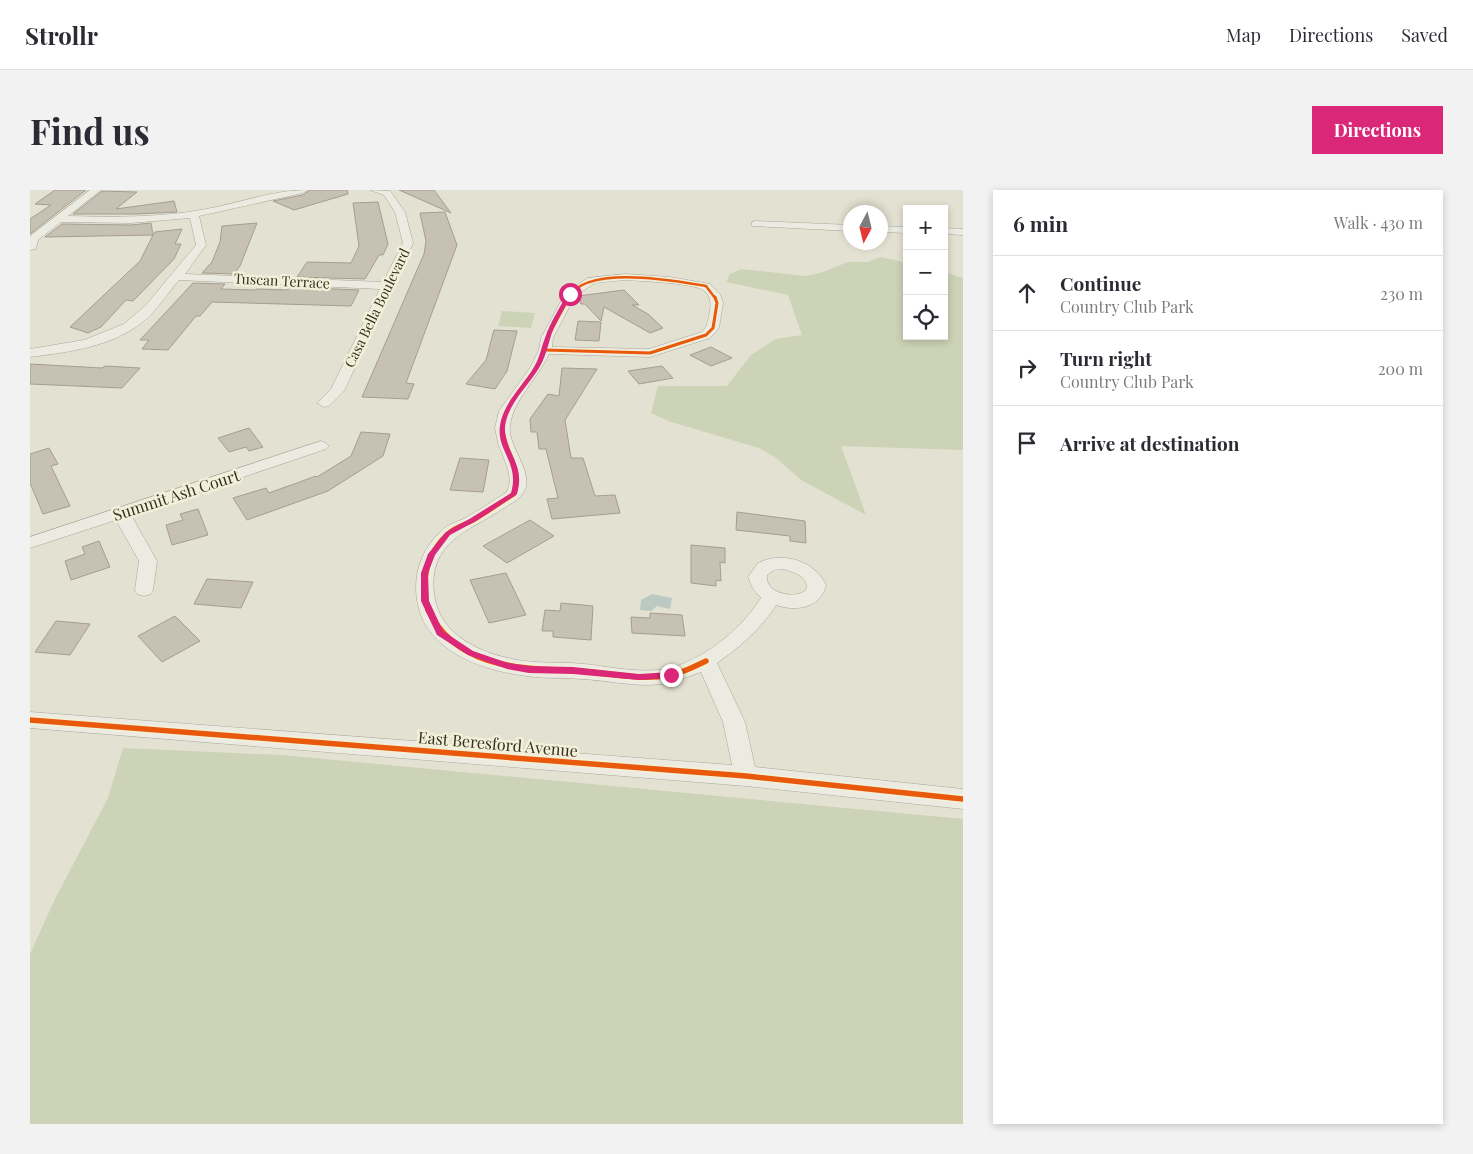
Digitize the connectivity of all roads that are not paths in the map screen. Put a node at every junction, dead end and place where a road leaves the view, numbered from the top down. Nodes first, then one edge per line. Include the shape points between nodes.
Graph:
1 (96, 190) edge
2 (303, 190) edge
3 (375, 190) edge
4 (194, 214) junction
5 (58, 219) junction
6 (755, 224) dead end
7 (843, 228) edge
8 (888, 229) edge
9 (903, 230) edge
10 (948, 231) edge
11 (963, 232) edge
12 (32, 247) dead end
13 (177, 277) junction
14 (387, 286) junction
15 (93, 341) junction
16 (545, 350) junction
17 (105, 351) dead end
18 (30, 352) edge
19 (324, 403) dead end
20 (321, 446) dead end
21 (121, 513) junction
22 (30, 543) edge
23 (144, 590) dead end
24 (772, 596) dead end
25 (706, 661) junction
26 (30, 720) edge
27 (746, 776) junction
28 (963, 799) edge

1 - 5 street
2 - 4 street
3 - 14 street, Casa Bella Boulevard via 388,193 400,212 408,243
4 - 5 street via 119,220
4 - 13 street via 200,245
5 - 12 street via 33,239
6 - 7 street
8 - 9 street
10 - 11 street
13 - 14 street, Tuscan Terrace
13 - 15 street via 140,319
14 - 19 street, Casa Bella Boulevard via 338,391
15 - 17 street
15 - 18 street
16 - 16 street via 547,338 570,294 592,280 625,277 670,280 706,286 714,294 713,328 706,335 650,353
16 - 25 street via 506,412 502,428 516,469 518,481 514,494 448,533 431,554 424,573 425,601 440,633 470,653 529,670 671,675
20 - 21 street, Summit Ash Court
21 - 22 street, Summit Ash Court
21 - 23 street via 148,560
24 - 25 street via 762,614 738,640
25 - 27 street via 734,722
26 - 27 street, East Beresford Avenue
27 - 28 street, East Beresford Avenue

